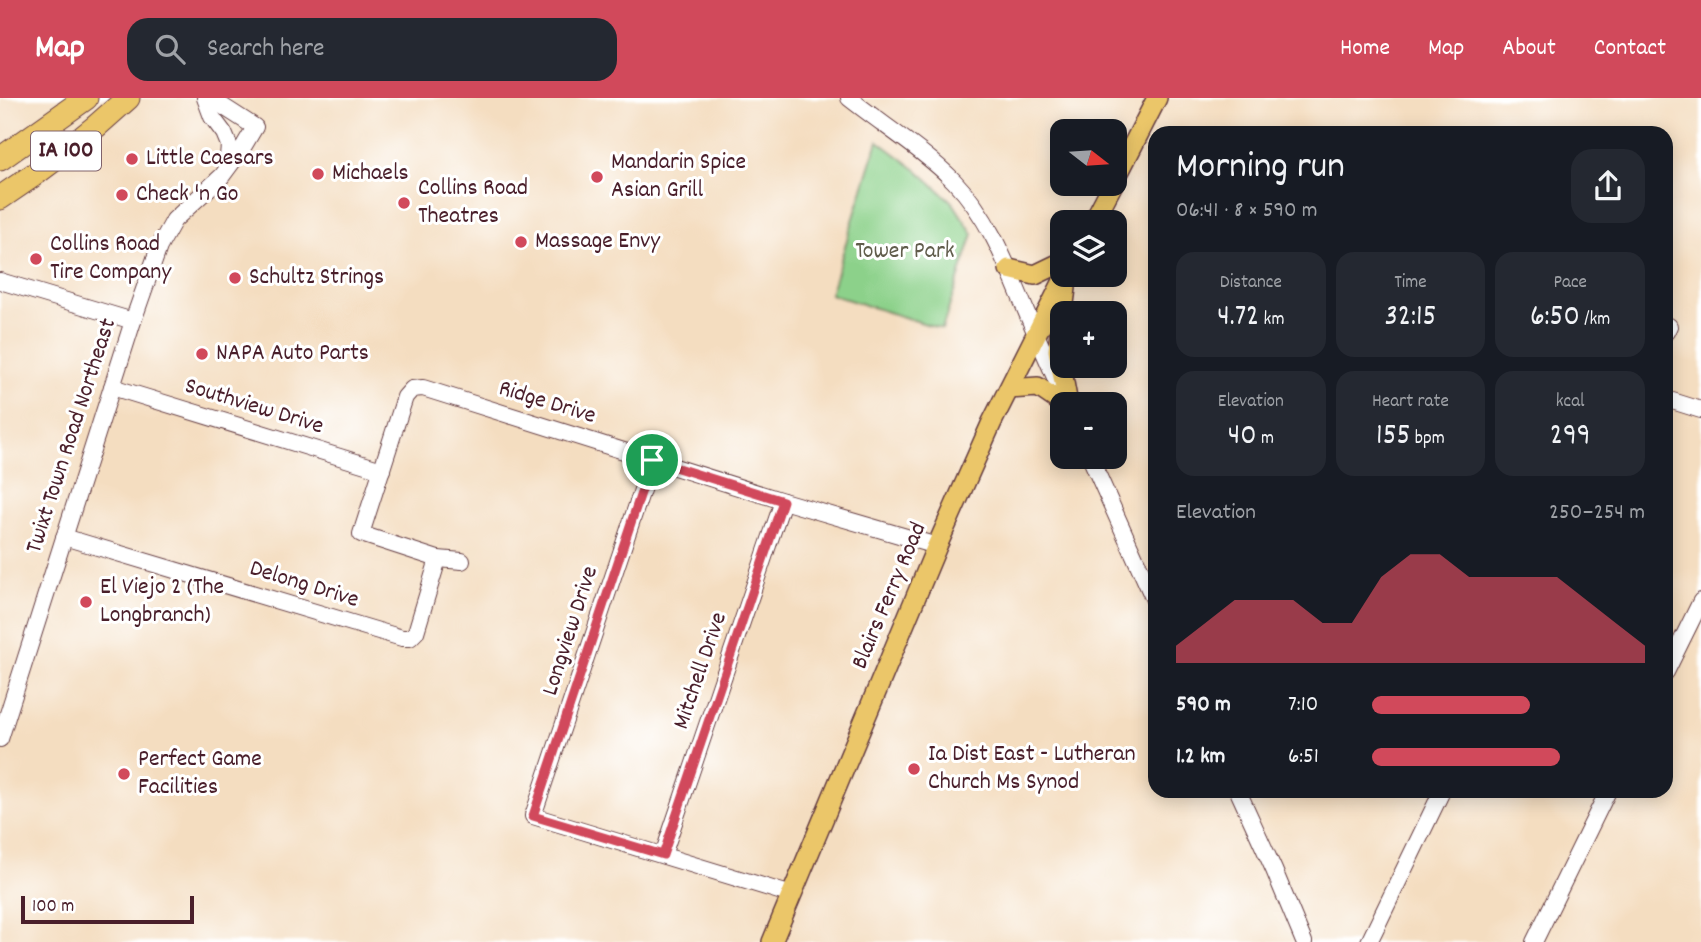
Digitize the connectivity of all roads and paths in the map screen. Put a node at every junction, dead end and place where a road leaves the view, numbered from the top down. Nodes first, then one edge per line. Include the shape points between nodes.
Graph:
1 (86, 98) edge
2 (128, 98) edge
3 (207, 98) edge
4 (1157, 98) edge
5 (858, 101) edge
6 (1127, 157) edge
7 (0, 159) edge
8 (226, 170) junction
9 (0, 198) edge
10 (1050, 268) edge
11 (1010, 269) junction
12 (0, 281) edge
13 (1061, 287) edge
14 (1065, 287) edge
15 (133, 321) junction
16 (1036, 334) junction
17 (112, 387) junction
18 (1009, 390) junction
19 (1061, 392) edge
20 (1064, 392) edge
21 (1050, 394) edge
22 (1673, 401) edge
23 (1701, 410) edge
24 (652, 460) junction
25 (1095, 469) edge
26 (382, 470) junction
27 (783, 501) junction
28 (64, 537) junction
29 (937, 546) junction
30 (438, 559) junction
31 (462, 561) dead end
32 (1148, 586) edge
33 (1701, 601) edge
34 (1673, 658) edge
35 (0, 739) edge
36 (1241, 798) edge
37 (1439, 798) edge
38 (1605, 798) edge
39 (663, 855) junction
40 (792, 895) junction
41 (772, 942) edge
42 (1304, 942) edge
43 (1368, 942) edge
44 (1534, 942) edge

1 - 7 highway, IA 100
2 - 9 highway, IA 100
3 - 8 street, Twixt Town Road Northeast via 212,117 229,145
3 - 8 street, Twixt Town Road Northeast via 255,127
4 - 6 main road
5 - 11 street via 952,179 986,224
8 - 15 street, Twixt Town Road Northeast via 174,220 159,247
10 - 11 main road via 1035,275
11 - 16 street
12 - 15 street
13 - 16 main road, Blairs Ferry Road
14 - 20 main road via 1058,350
15 - 17 street, Twixt Town Road Northeast
16 - 18 main road, Blairs Ferry Road
16 - 19 street
17 - 26 street, Southview Drive
17 - 28 street, Twixt Town Road Northeast
18 - 21 main road via 1038,387
18 - 29 main road, Blairs Ferry Road
22 - 23 street
24 - 26 street, Ridge Drive via 423,388 412,389 404,397
24 - 27 street, Ridge Drive
24 - 39 street, Longview Drive via 533,816
25 - 32 street
26 - 30 street, Ridge Drive via 361,534
27 - 29 street, Ridge Drive
27 - 39 street, Mitchell Drive
28 - 30 street, Delong Drive via 402,638 416,632
28 - 35 street, Twixt Town Road Northeast
29 - 40 main road, Blairs Ferry Road
30 - 31 street
33 - 34 street
36 - 42 street
37 - 43 street
38 - 44 street
39 - 40 street
40 - 41 main road, Blairs Ferry Road

